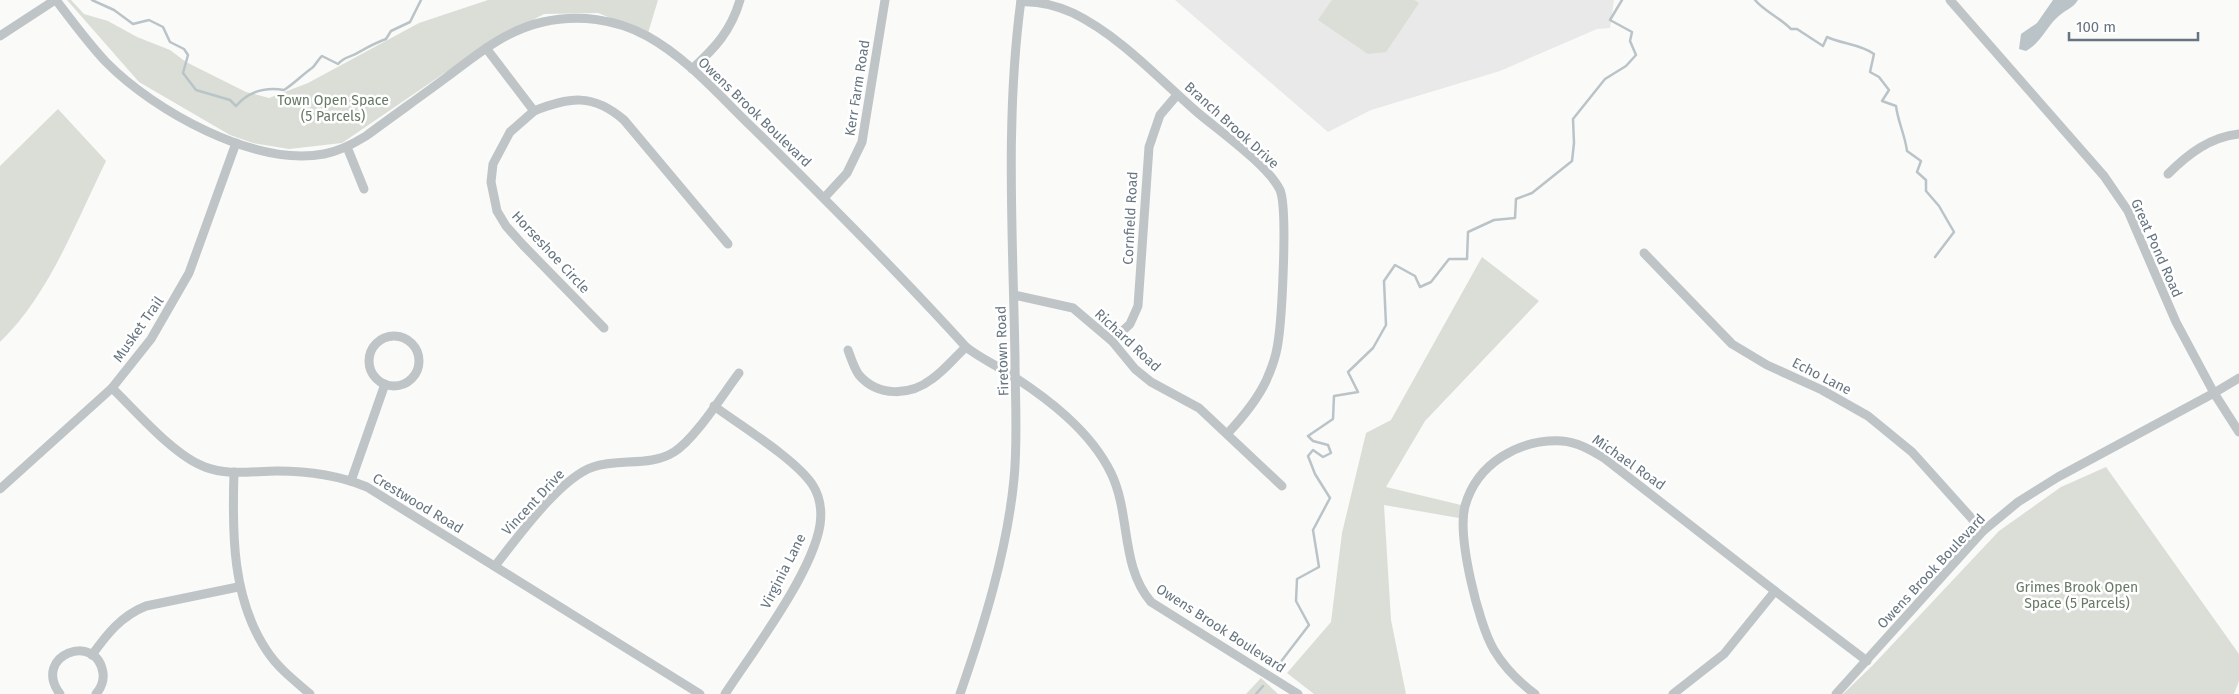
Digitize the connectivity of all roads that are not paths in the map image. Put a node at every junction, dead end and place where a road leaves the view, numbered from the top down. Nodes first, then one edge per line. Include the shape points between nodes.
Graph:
1 (56, 0) edge
2 (740, 0) edge
3 (885, 0) edge
4 (1950, 0) edge
5 (1021, 1) edge
6 (0, 36) edge
7 (486, 48) junction
8 (692, 69) junction
9 (1177, 95) junction
10 (534, 111) junction
11 (2239, 134) edge
12 (236, 143) junction
13 (347, 148) junction
14 (2168, 174) dead end
15 (364, 189) dead end
16 (824, 198) junction
17 (728, 244) dead end
18 (1644, 253) dead end
19 (1014, 295) junction
20 (604, 328) dead end
21 (1112, 341) junction
22 (966, 347) junction
23 (848, 350) dead end
24 (739, 374) dead end
25 (1015, 378) junction
26 (2239, 378) edge
27 (385, 384) junction
28 (112, 388) junction
29 (2214, 393) junction
30 (714, 406) junction
31 (2239, 432) edge
32 (1228, 433) junction
33 (234, 472) junction
34 (351, 481) junction
35 (1282, 486) dead end
36 (0, 489) edge
37 (1983, 531) junction
38 (495, 566) junction
39 (238, 587) junction
40 (1775, 591) junction
41 (92, 655) junction
42 (1867, 661) junction
43 (962, 693) edge
44 (60, 694) edge
45 (96, 694) edge
46 (310, 694) edge
47 (700, 694) edge
48 (725, 694) edge
49 (1298, 694) edge
50 (1535, 694) edge
51 (1673, 694) edge
52 (1836, 694) edge

1 - 6 street
1 - 12 street, Owens Brook Boulevard via 85,39 135,87 179,116
2 - 8 street via 728,32
3 - 16 street, Kerr Farm Road via 862,142 847,173
4 - 29 street, Great Pond Road via 2104,176 2128,211 2176,322
5 - 9 street, Branch Brook Drive via 1047,4 1072,13 1129,52
5 - 19 street, Firetown Road via 1015,54 1010,189
7 - 8 street, Owens Brook Boulevard via 518,30 543,22 569,18 597,19 646,36
7 - 10 street
7 - 13 street, Owens Brook Boulevard
8 - 16 street, Owens Brook Boulevard
9 - 21 street, Cornfield Road via 1160,115 1149,147 1138,306 1130,324
9 - 32 street, Branch Brook Drive via 1268,174 1280,190 1283,210 1277,352 1265,383
10 - 17 street, Horseshoe Circle via 572,99 589,100 613,111
10 - 20 street, Horseshoe Circle via 510,132 493,164 491,182 497,211 523,245
11 - 14 street via 2203,145
12 - 13 street, Owens Brook Boulevard via 287,155 325,154
12 - 28 street, Musket Trail via 199,250 182,288 151,339
13 - 15 street
16 - 22 street, Owens Brook Boulevard
18 - 37 street, Echo Lane via 1732,344 1767,365 1848,404 1912,452
19 - 21 street, Richard Road via 1073,308
19 - 25 street, Firetown Road
21 - 32 street, Richard Road via 1135,369 1151,382 1199,408
22 - 23 street via 920,386 892,392 878,390 858,374
22 - 25 street, Owens Brook Boulevard
24 - 30 street, Vincent Drive
25 - 43 street, Firetown Road via 1016,452 1008,524
25 - 49 street, Owens Brook Boulevard via 1076,426 1111,473 1119,496 1130,558 1142,592
26 - 29 street, Owens Brook Boulevard
27 - 27 street via 378,380 369,366 371,350 391,335 407,339 418,351 419,368 415,376 402,385
27 - 34 street
28 - 33 street, Crestwood Road via 192,462 217,471
28 - 36 street, Musket Trail
29 - 31 street, Great Pond Road
29 - 37 street, Owens Brook Boulevard via 2058,477 2018,502
30 - 38 street, Vincent Drive via 692,437 674,452 656,459 593,467 574,478 527,525
30 - 48 street, Virginia Lane via 803,474 816,493 821,514 816,539 786,601
32 - 35 street, Richard Road
33 - 34 street, Crestwood Road via 308,472
33 - 39 street
34 - 38 street, Crestwood Road
37 - 42 street, Owens Brook Boulevard
38 - 47 street, Crestwood Road
39 - 41 street via 133,611 106,635
39 - 46 street via 251,623 267,652
40 - 42 street, Michael Road
40 - 50 street, Michael Road via 1632,479 1584,446 1562,441 1530,444 1511,450 1498,457 1485,471 1465,506 1465,543 1486,634 1504,666
40 - 51 street via 1724,654
41 - 44 street via 85,651 68,652 56,663 52,680
41 - 45 street via 104,677
42 - 52 street, Owens Brook Boulevard

